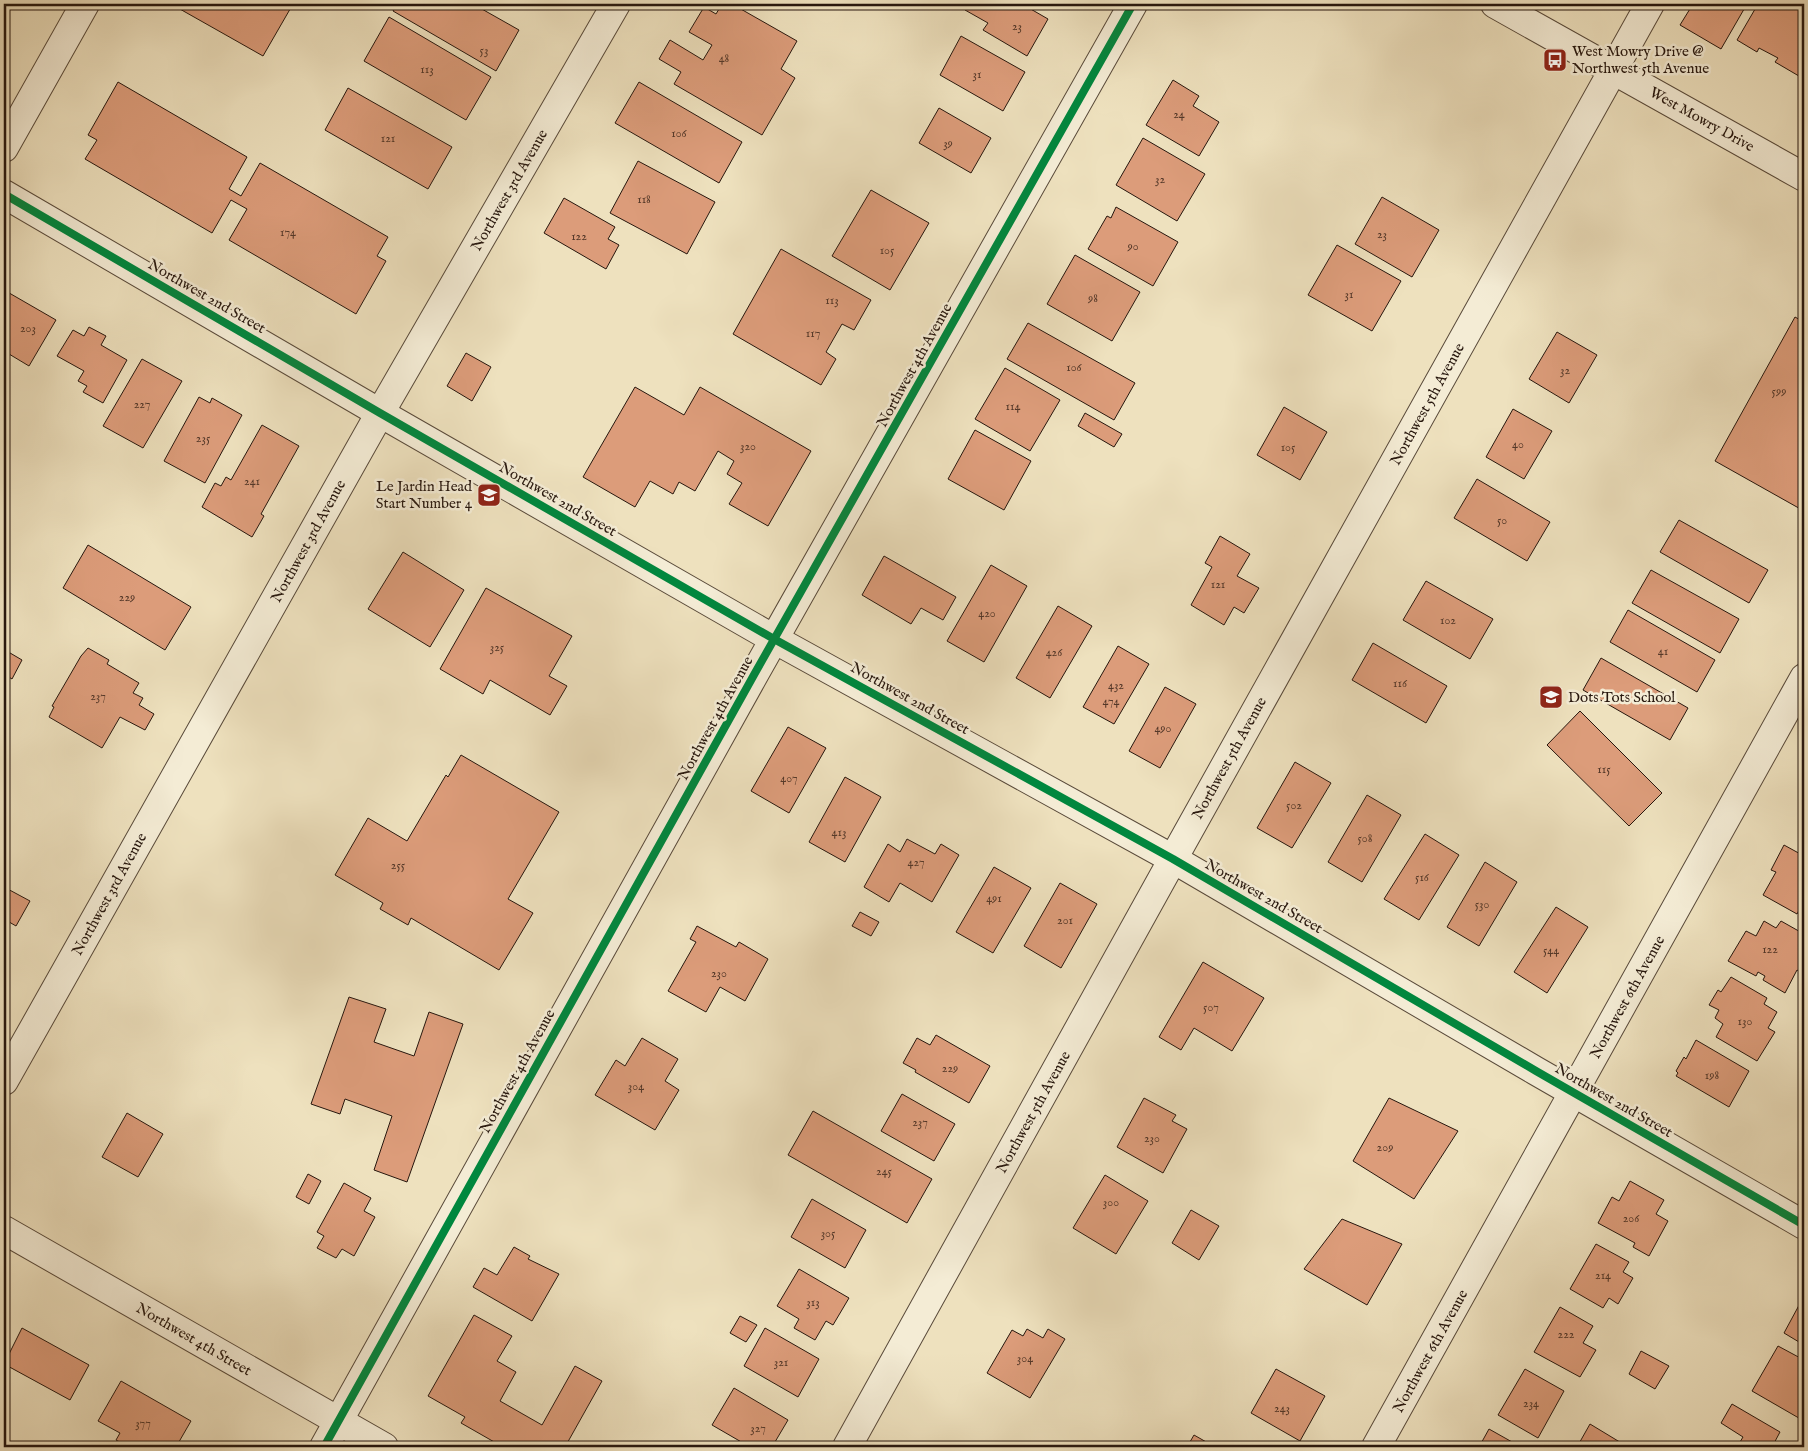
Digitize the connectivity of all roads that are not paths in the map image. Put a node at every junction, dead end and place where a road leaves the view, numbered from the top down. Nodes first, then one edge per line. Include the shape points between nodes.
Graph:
1 (85, 4) edge
2 (616, 4) edge
3 (1133, 4) edge
4 (1494, 4) edge
5 (1650, 4) edge
6 (1614, 70) junction
7 (4, 148) edge
8 (1804, 177) edge
9 (4, 194) edge
10 (380, 413) junction
11 (774, 639) junction
12 (1804, 678) edge
13 (1173, 859) junction
14 (4, 1081) edge
15 (1574, 1093) junction
16 (1804, 1225) edge
17 (4, 1230) edge
18 (338, 1421) junction
19 (324, 1447) edge
20 (384, 1447) edge
21 (847, 1447) edge
22 (1376, 1447) edge

1 - 7 street
2 - 10 street, Northwest 3rd Avenue
3 - 11 street, Northwest 4th Avenue
4 - 6 street, West Mowry Drive
5 - 6 street, Northwest 5th Avenue
6 - 8 street, West Mowry Drive
6 - 13 street, Northwest 5th Avenue
9 - 10 street, Northwest 2nd Street
10 - 11 street, Northwest 2nd Street
10 - 14 street, Northwest 3rd Avenue
11 - 13 street, Northwest 2nd Street
11 - 18 street, Northwest 4th Avenue
12 - 15 street, Northwest 6th Avenue
13 - 15 street, Northwest 2nd Street
13 - 21 street, Northwest 5th Avenue
15 - 16 street, Northwest 2nd Street
15 - 22 street, Northwest 6th Avenue
17 - 18 street, Northwest 4th Street
18 - 19 street, Northwest 4th Avenue
18 - 20 street, Northwest 4th Street

